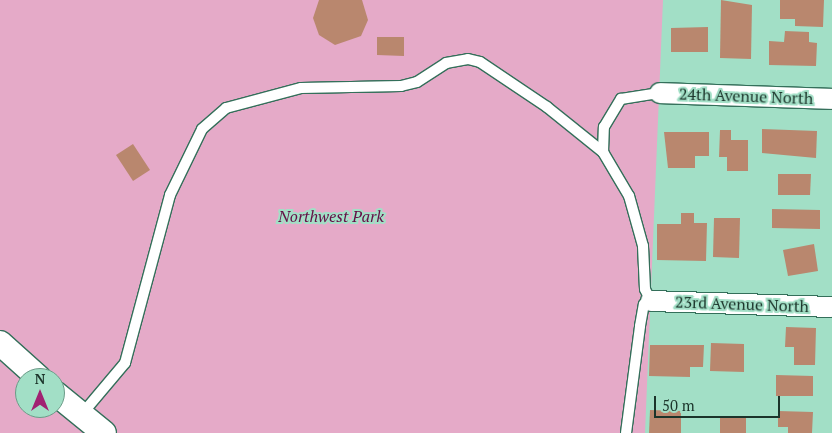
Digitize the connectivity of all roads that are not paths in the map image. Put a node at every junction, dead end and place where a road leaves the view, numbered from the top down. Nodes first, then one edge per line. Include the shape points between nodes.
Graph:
1 (660, 93) joint
2 (832, 99) edge
3 (603, 152) junction
4 (652, 301) junction
5 (832, 307) edge
6 (0, 343) edge
7 (28, 368) edge
8 (65, 401) edge
9 (81, 415) junction
10 (104, 433) edge
11 (626, 433) edge

1 - 2 street, 24th Avenue North
1 - 3 lane via 622,99 604,127
3 - 4 lane via 629,196 643,246 645,289
3 - 9 lane via 547,107 480,62 468,59 446,63 417,82 401,86 301,88 226,108 202,130 170,195 126,363
4 - 5 street, 23rd Avenue North
4 - 11 lane via 644,304
6 - 7 street
8 - 9 street
9 - 10 street

